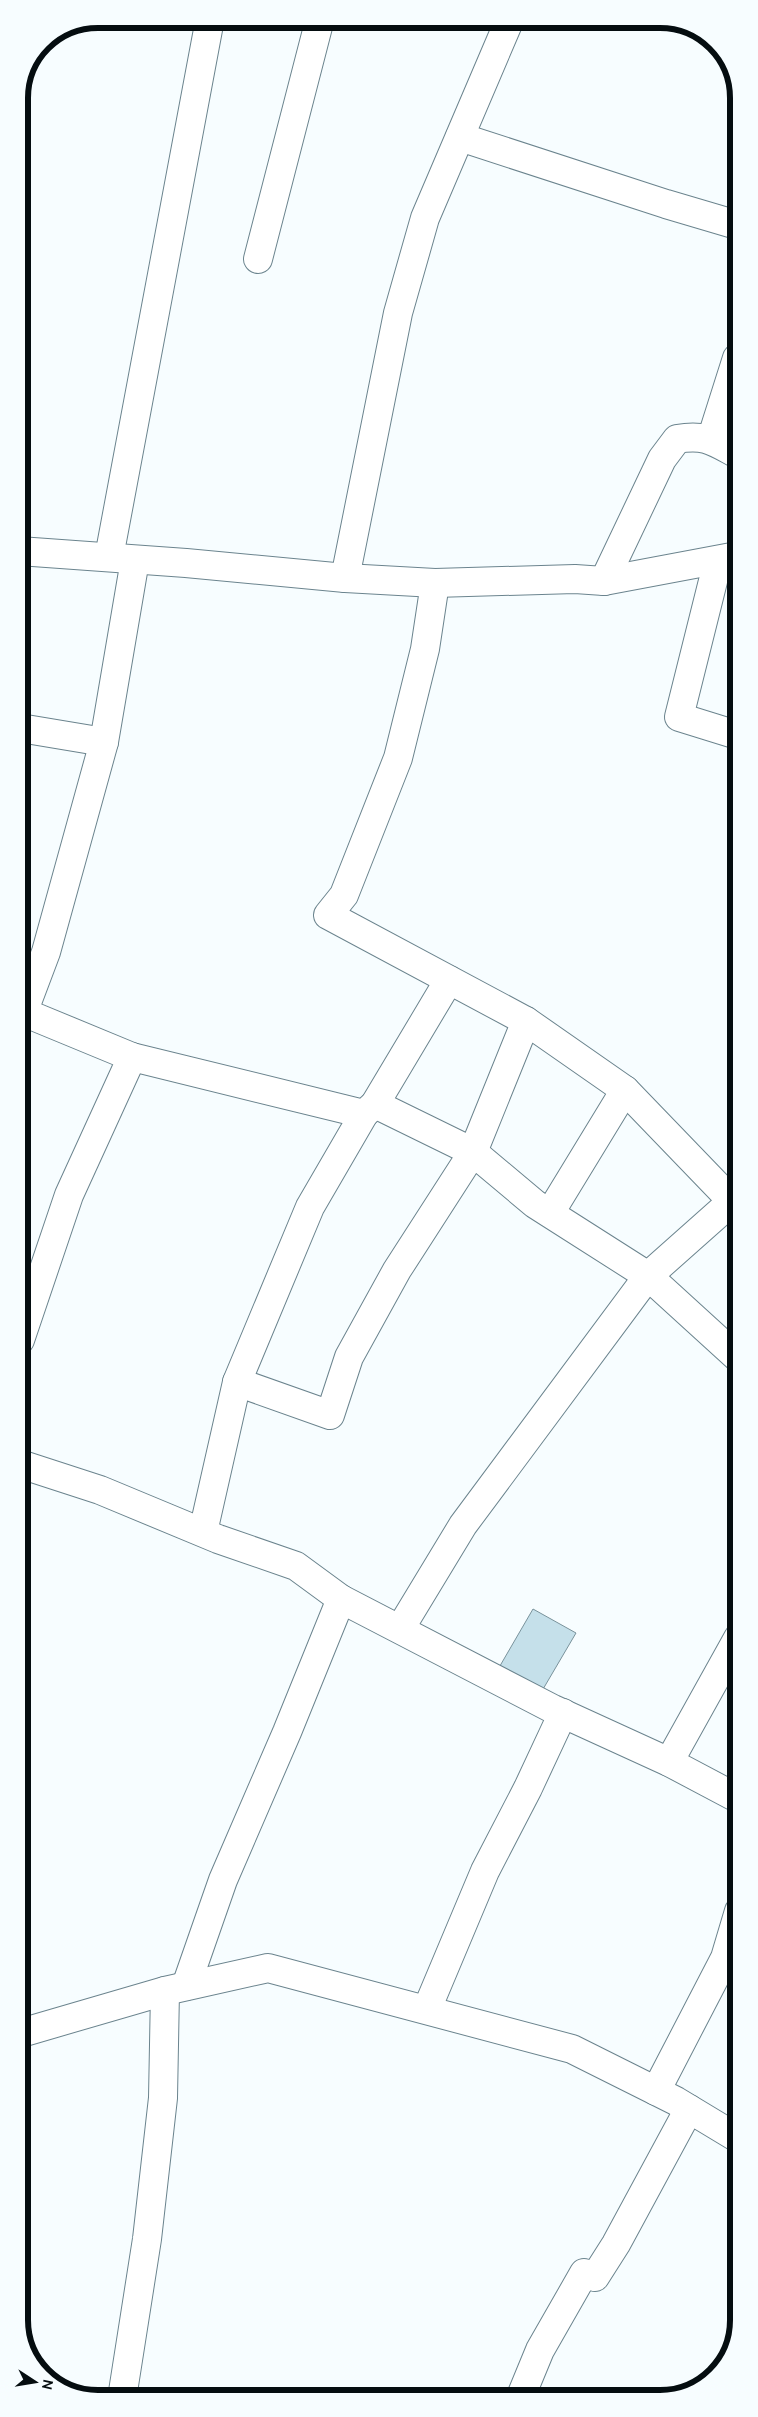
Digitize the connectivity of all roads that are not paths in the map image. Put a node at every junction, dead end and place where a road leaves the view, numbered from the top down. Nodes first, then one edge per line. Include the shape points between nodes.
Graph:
1 (209, 28) edge
2 (318, 28) edge
3 (506, 28) edge
4 (460, 137) junction
5 (730, 222) edge
6 (258, 259) dead end
7 (730, 380) edge
8 (711, 440) junction
9 (730, 450) edge
10 (28, 552) edge
11 (122, 558) junction
12 (727, 559) edge
13 (345, 578) junction
14 (604, 581) junction
15 (435, 583) junction
16 (28, 729) edge
17 (730, 734) edge
18 (104, 742) junction
19 (449, 980) junction
20 (28, 1001) edge
21 (28, 1019) edge
22 (526, 1021) junction
23 (132, 1057) junction
24 (625, 1090) junction
25 (370, 1109) junction
26 (473, 1152) junction
27 (730, 1194) edge
28 (730, 1203) edge
29 (550, 1213) junction
30 (648, 1276) junction
31 (28, 1316) edge
32 (730, 1351) edge
33 (237, 1382) junction
34 (28, 1467) edge
35 (203, 1532) junction
36 (341, 1599) junction
37 (400, 1629) junction
38 (730, 1652) edge
39 (563, 1713) junction
40 (669, 1762) junction
41 (730, 1794) edge
42 (730, 1941) edge
43 (175, 1989) junction
44 (427, 2009) junction
45 (28, 2031) edge
46 (656, 2091) junction
47 (689, 2109) junction
48 (730, 2134) edge
49 (123, 2389) edge
50 (524, 2390) edge

1 - 11 street
2 - 6 street
3 - 4 street
4 - 5 street
4 - 13 street via 425,218 398,313
7 - 8 street
8 - 9 street
8 - 14 street via 696,436 677,439 662,459
10 - 11 street
11 - 13 street
11 - 18 street
12 - 14 street
12 - 17 street via 679,718
13 - 15 street
14 - 15 street
15 - 19 street via 425,649 398,758 344,895 328,915
16 - 18 street
18 - 20 street via 46,952
19 - 22 street
19 - 25 street
21 - 23 street
22 - 24 street
22 - 26 street
23 - 25 street
23 - 31 street via 69,1195
24 - 27 street
24 - 29 street
25 - 26 street
25 - 33 street via 310,1207
26 - 29 street
26 - 33 street via 397,1270 350,1357 330,1416
28 - 30 street
29 - 30 street
30 - 32 street
30 - 37 street via 463,1525
33 - 35 street
34 - 35 street via 100,1490
35 - 36 street via 296,1566
36 - 37 street
36 - 43 street
37 - 39 street
38 - 40 street
39 - 40 street
39 - 44 street via 485,1871
40 - 41 street
42 - 46 street via 725,1958
43 - 44 street via 268,1968
43 - 45 street
43 - 49 street via 148,2238
44 - 46 street via 572,2049
46 - 47 street
47 - 48 street
47 - 50 street via 595,2277 584,2273 540,2350

